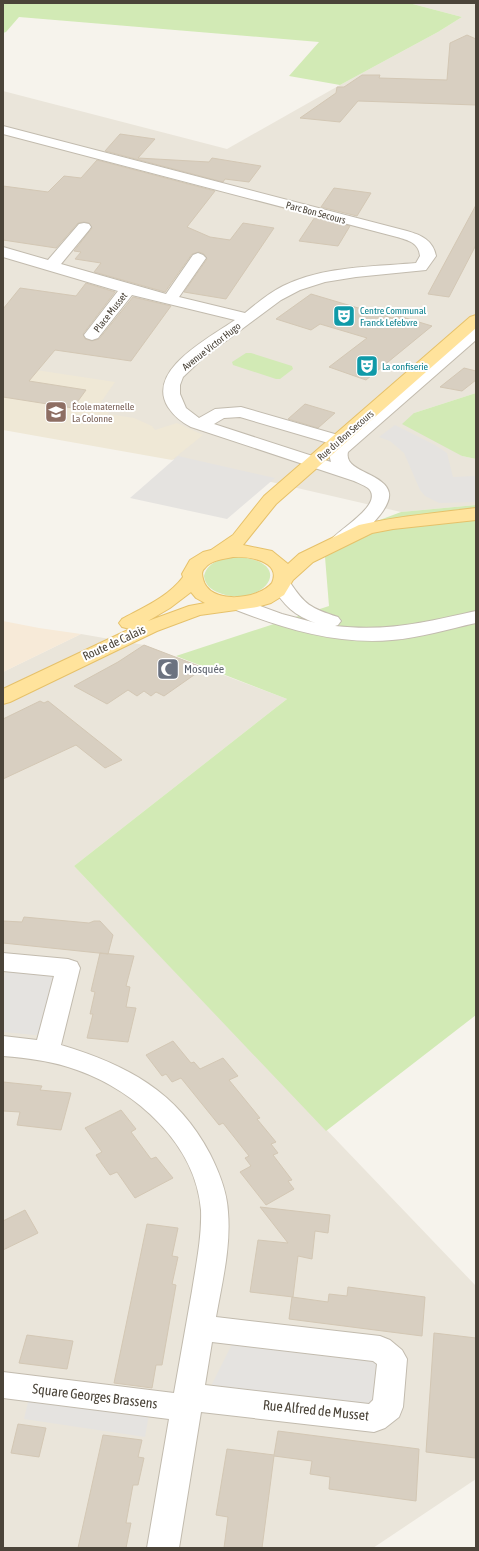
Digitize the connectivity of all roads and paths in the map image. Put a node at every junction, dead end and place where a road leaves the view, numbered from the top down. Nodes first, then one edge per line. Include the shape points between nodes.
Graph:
1 (3, 130) edge
2 (84, 227) dead end
3 (9, 254) edge
4 (198, 258) dead end
5 (51, 266) junction
6 (3, 268) edge
7 (128, 289) junction
8 (169, 300) junction
9 (248, 318) junction
10 (476, 320) edge
11 (476, 332) edge
12 (92, 335) dead end
13 (201, 425) junction
14 (366, 427) junction
15 (343, 441) junction
16 (313, 463) junction
17 (360, 477) junction
18 (476, 514) edge
19 (339, 541) junction
20 (218, 553) junction
21 (192, 578) junction
22 (283, 582) junction
23 (234, 604) junction
24 (476, 617) edge
25 (451, 622) junction
26 (3, 687) edge
27 (3, 697) edge
28 (3, 962) edge
29 (3, 1046) edge
30 (47, 1051) junction
31 (200, 1328) junction
32 (3, 1385) edge
33 (188, 1402) junction
34 (163, 1548) edge

1 - 9 street, Parc Bon Secours via 402,234 416,238 426,248 428,256 421,267 345,274 308,281 287,290
2 - 5 street
3 - 5 street, Avenue Victor Hugo
3 - 6 street
4 - 8 street
5 - 7 street, Avenue Victor Hugo
7 - 8 street, Avenue Victor Hugo
7 - 12 street, Place Musset
8 - 9 street, Avenue Victor Hugo
9 - 13 street, Avenue Victor Hugo via 192,358 173,381 171,396 176,405 190,420
10 - 14 main road, Rue du Bon Secours
11 - 14 street, Rue du Bon Secours
13 - 15 street via 221,412 241,412
13 - 16 street, Avenue Victor Hugo
14 - 15 street, Rue du Bon Secours
15 - 16 main road, Rue du Bon Secours
15 - 17 street, Rue du Bon Secours via 338,459
16 - 17 street, Avenue Victor Hugo
16 - 20 main road, Rue du Bon Secours via 260,510 236,542
17 - 19 street via 377,485 380,490 379,501 368,518
18 - 19 main road via 379,525
19 - 22 main road via 306,558
20 - 21 main road via 198,564
20 - 22 main road via 244,551 267,557 280,566
21 - 23 main road via 194,586 205,596
21 - 26 main road, Route de Calais via 180,593 158,607 84,648
22 - 23 main road via 276,592 264,599
22 - 25 street via 290,601 298,608 321,618 348,625 393,628
23 - 25 street via 291,623 352,633 393,634
23 - 27 main road, Route de Calais via 196,610 150,627
24 - 25 street
28 - 30 street via 68,968
29 - 30 street
30 - 31 street via 96,1066 136,1087 169,1116 194,1150 206,1174 215,1217 212,1256
31 - 33 street
31 - 33 street, Rue Alfred de Musset via 380,1349 392,1359 388,1407 374,1418
32 - 33 street, Square Georges Brassens
33 - 34 street

